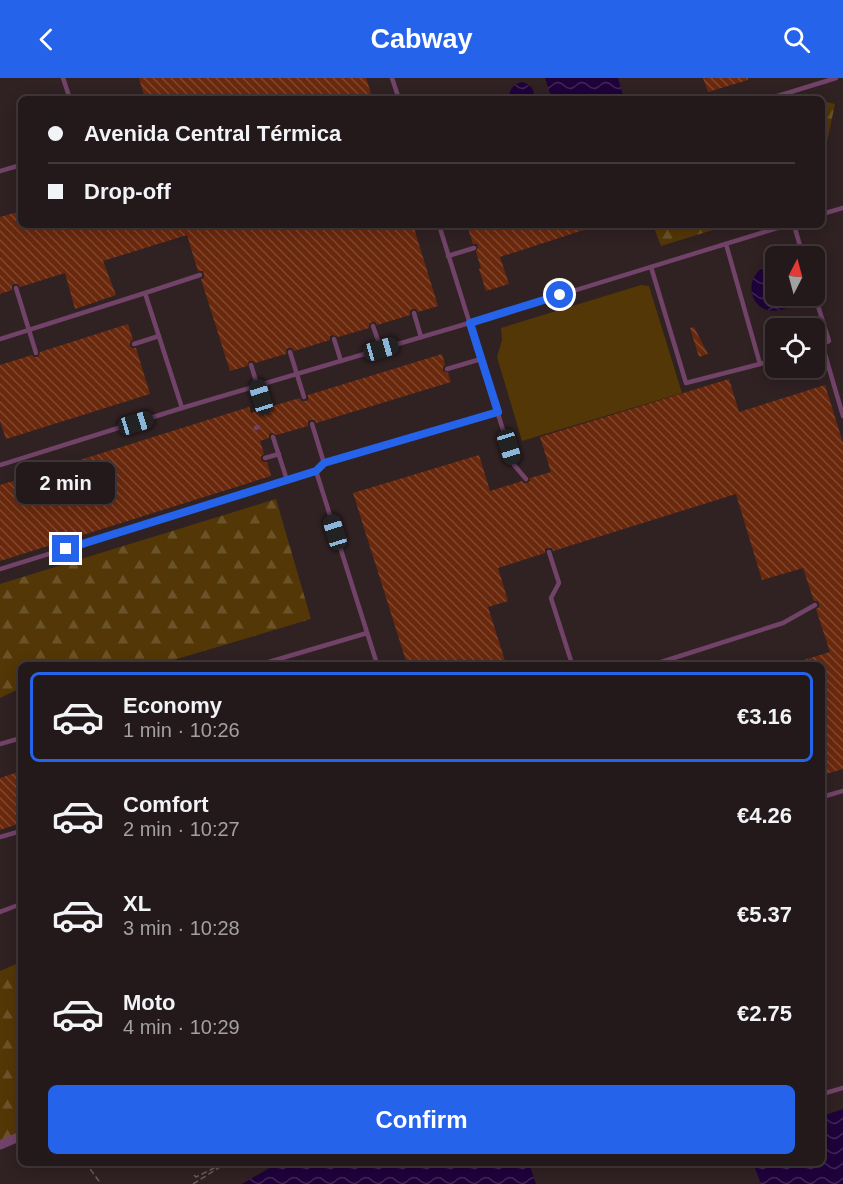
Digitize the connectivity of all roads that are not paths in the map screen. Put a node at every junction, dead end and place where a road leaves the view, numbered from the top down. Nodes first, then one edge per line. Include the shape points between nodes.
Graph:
1 (63, 78) edge
2 (392, 78) edge
3 (836, 78) edge
4 (69, 96) edge
5 (398, 96) edge
6 (778, 96) edge
7 (18, 166) edge
8 (0, 171) edge
9 (843, 207) edge
10 (825, 213) edge
11 (439, 228) edge
12 (777, 228) edge
13 (795, 228) edge
14 (726, 244) junction
15 (800, 246) edge
16 (474, 248) dead end
17 (448, 256) junction
18 (651, 267) junction
19 (200, 275) dead end
20 (16, 288) dead end
21 (145, 293) junction
22 (414, 314) dead end
23 (470, 323) junction
24 (374, 326) dead end
25 (825, 328) edge
26 (29, 330) junction
27 (159, 336) junction
28 (421, 337) junction
29 (0, 339) edge
30 (334, 339) dead end
31 (825, 343) edge
32 (134, 344) dead end
33 (381, 349) junction
34 (290, 352) dead end
35 (36, 353) dead end
36 (825, 354) edge
37 (481, 358) junction
38 (340, 361) junction
39 (765, 362) edge
40 (760, 364) junction
41 (251, 365) dead end
42 (447, 369) dead end
43 (297, 374) junction
44 (257, 386) junction
45 (304, 397) dead end
46 (182, 408) junction
47 (265, 409) dead end
48 (498, 412) junction
49 (843, 416) edge
50 (312, 424) dead end
51 (273, 437) dead end
52 (279, 454) junction
53 (265, 458) dead end
54 (324, 463) junction
55 (0, 465) edge
56 (316, 471) junction
57 (287, 480) junction
58 (526, 480) dead end
59 (549, 552) dead end
60 (0, 569) edge
61 (815, 605) dead end
62 (367, 633) junction
63 (269, 662) edge
64 (376, 662) edge
65 (571, 662) edge
66 (661, 662) edge
67 (18, 739) edge
68 (0, 744) edge
69 (843, 791) edge
70 (825, 796) edge
71 (18, 832) edge
72 (0, 837) edge
73 (18, 905) edge
74 (0, 912) edge
75 (843, 1088) edge
76 (825, 1093) edge
77 (18, 1137) edge
78 (0, 1145) edge

1 - 4 lane
2 - 5 lane
3 - 6 lane
7 - 8 lane
9 - 10 lane
11 - 17 lane
12 - 14 lane
13 - 15 lane
14 - 18 lane
14 - 40 lane
16 - 17 lane
17 - 23 lane
18 - 23 lane
18 - 40 lane via 686,383
19 - 21 lane
20 - 26 lane
21 - 26 lane
21 - 27 lane
22 - 28 lane
23 - 28 lane
23 - 37 lane
24 - 33 lane
25 - 31 lane via 829,341
26 - 29 lane
26 - 35 lane
27 - 32 lane
27 - 46 lane
28 - 33 lane
30 - 38 lane
33 - 38 lane
34 - 43 lane
36 - 49 lane
37 - 42 lane
37 - 48 lane
38 - 43 lane
39 - 40 lane
41 - 44 lane
43 - 44 lane
43 - 45 lane
44 - 46 lane
44 - 47 lane
46 - 55 lane
48 - 54 lane
48 - 58 lane via 514,465
50 - 54 lane
51 - 52 lane
52 - 53 lane
52 - 57 lane
54 - 56 lane
56 - 57 lane
56 - 62 lane
57 - 60 lane
59 - 65 lane via 559,583 551,598
61 - 66 lane via 783,623
62 - 63 lane
62 - 64 lane
67 - 68 lane
69 - 70 lane
71 - 72 lane
73 - 74 lane
75 - 76 lane
77 - 78 street

